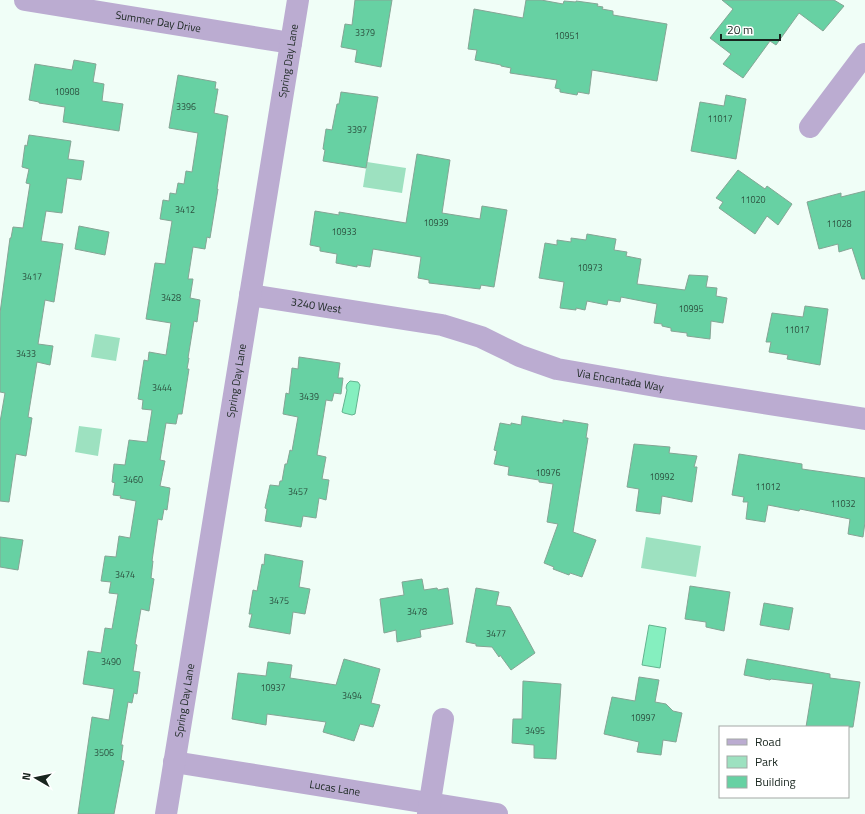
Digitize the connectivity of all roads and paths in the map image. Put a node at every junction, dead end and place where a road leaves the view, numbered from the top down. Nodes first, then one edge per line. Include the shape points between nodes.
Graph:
1 (25, 0) edge
2 (298, 0) edge
3 (291, 43) junction
4 (865, 54) edge
5 (810, 127) dead end
6 (250, 295) junction
7 (382, 316) joint
8 (865, 419) edge
9 (443, 719) dead end
10 (174, 762) junction
11 (429, 808) edge
12 (166, 814) edge
13 (497, 814) edge

1 - 3 street, Summer Day Drive
2 - 3 street, Spring Day Lane
3 - 6 street, Spring Day Lane
4 - 5 street
6 - 7 street, 3240 West
6 - 10 street, Spring Day Lane
7 - 8 street, Via Encantada Way via 460,330 557,369
9 - 11 street
10 - 11 street, Lucas Lane
10 - 12 street, Spring Day Lane
11 - 13 street, Lucas Lane

